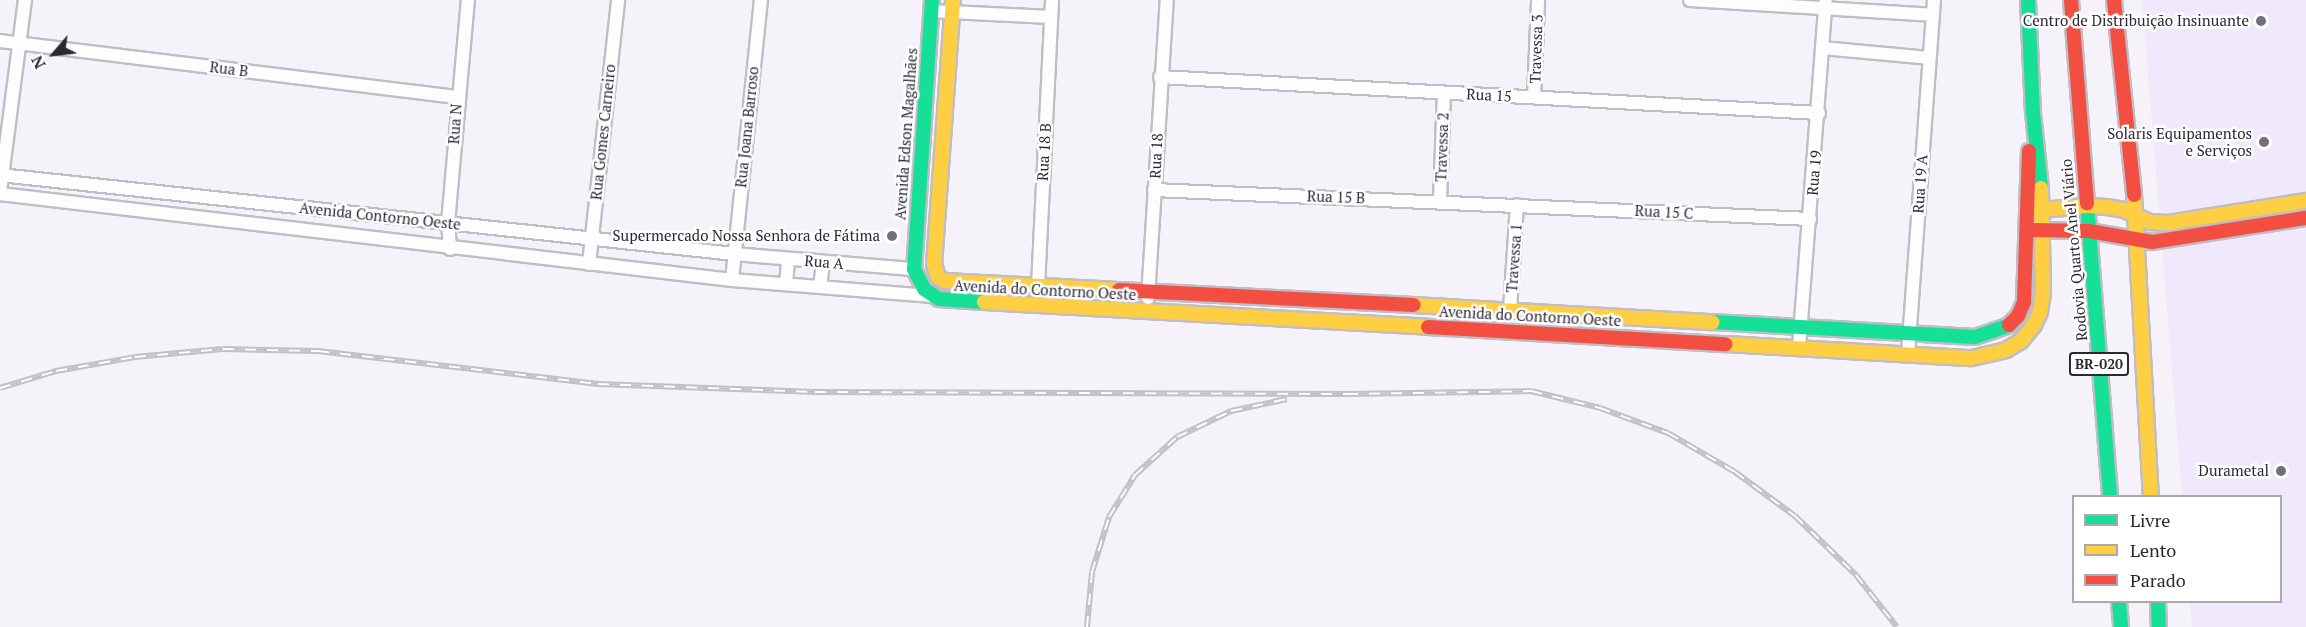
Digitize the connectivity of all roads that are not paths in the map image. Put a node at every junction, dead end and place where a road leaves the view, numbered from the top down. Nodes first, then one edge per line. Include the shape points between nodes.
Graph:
1 (24, 0) edge
2 (468, 0) edge
3 (618, 0) edge
4 (761, 0) edge
5 (1052, 0) edge
6 (1167, 0) edge
7 (1538, 0) edge
8 (1690, 0) edge
9 (1934, 0) edge
10 (2028, 0) edge
11 (2071, 0) edge
12 (2114, 0) edge
13 (1826, 4) edge
14 (931, 5) edge
15 (953, 6) edge
16 (1932, 15) junction
17 (1050, 17) junction
18 (0, 41) edge
19 (19, 43) junction
20 (1822, 48) junction
21 (1929, 58) junction
22 (1160, 77) junction
23 (1444, 93) junction
24 (457, 98) junction
25 (1534, 98) junction
26 (1819, 113) junction
27 (2033, 113) junction
28 (1, 175) edge
29 (1154, 190) junction
30 (0, 193) edge
31 (208, 197) junction
32 (1440, 201) junction
33 (2306, 201) edge
34 (1517, 205) junction
35 (2086, 206) junction
36 (2026, 210) junction
37 (2043, 211) junction
38 (2136, 217) junction
39 (2306, 218) edge
40 (1810, 219) junction
41 (204, 220) junction
42 (448, 223) junction
43 (2025, 229) junction
44 (2043, 230) junction
45 (2088, 231) junction
46 (592, 239) junction
47 (2137, 240) junction
48 (450, 249) junction
49 (734, 254) junction
50 (788, 259) junction
51 (823, 262) junction
52 (589, 264) junction
53 (914, 269) junction
54 (732, 280) junction
55 (786, 284) junction
56 (820, 287) junction
57 (1038, 287) junction
58 (1148, 293) junction
59 (933, 296) junction
60 (1322, 301) junction
61 (1357, 302) junction
62 (1510, 310) junction
63 (1147, 312) junction
64 (1582, 315) junction
65 (1619, 317) junction
66 (1321, 322) junction
67 (1356, 324) junction
68 (1801, 327) junction
69 (1910, 334) junction
70 (1581, 335) junction
71 (1618, 336) junction
72 (1799, 347) junction
73 (1908, 354) junction
74 (2110, 495) edge
75 (2151, 495) edge
76 (2119, 603) edge
77 (2158, 603) edge
78 (2121, 627) edge
79 (2159, 627) edge

1 - 19 street
2 - 24 street, Rua N
3 - 46 street, Rua Gomes Carneiro
4 - 49 street, Rua Joana Barroso
5 - 17 street, Rua 18 B
6 - 22 street, Rua 18
7 - 25 street, Travessa 3
8 - 13 street
9 - 16 street, Rua 19 A
10 - 27 main road
11 - 35 main road, Rodovia Quarto Anel Viário / BR-020
12 - 38 main road, BR-020
13 - 16 street
13 - 20 street, Rua 19
14 - 15 street
14 - 53 main road, Avenida Edson Magalhães
15 - 17 street
15 - 57 main road, Avenida do Contorno Oeste via 936,273 942,280
16 - 21 street, Rua 19 A
17 - 57 street, Rua 18 B
18 - 19 street, Rua B
19 - 24 street, Rua B
19 - 28 street
20 - 21 street
20 - 26 street, Rua 19
21 - 69 street, Rua 19 A
22 - 23 street, Rua 15
22 - 29 street, Rua 18
23 - 25 street, Rua 15
23 - 32 street, Travessa 2
24 - 42 street, Rua N
25 - 26 street, Rua 15
26 - 40 street, Rua 19
27 - 36 main road, Avenida do Contorno Oeste
27 - 37 main road, Avenida do Contorno Oeste
28 - 30 street
28 - 31 street, Avenida Contorno Oeste
29 - 32 street, Rua 15 B
29 - 58 street, Rua 18
30 - 41 street, Avenida Contorno Oeste
31 - 41 street
31 - 42 street, Avenida Contorno Oeste
32 - 34 street, Rua 15 B
33 - 38 main road via 2168,223
34 - 40 street, Rua 15 C
34 - 62 street, Travessa 1
35 - 37 main road
35 - 38 main road via 2124,210
35 - 45 main road, Rodovia Quarto Anel Viário / BR-020
36 - 37 main road
36 - 43 main road, Avenida do Contorno Oeste
37 - 44 main road, Avenida do Contorno Oeste
38 - 47 main road, BR-020
39 - 47 main road via 2152,242
40 - 68 street, Rua 19
41 - 48 street, Avenida Contorno Oeste
42 - 46 street, Avenida Contorno Oeste
42 - 48 street, Rua N
43 - 44 main road
43 - 69 main road, Avenida do Contorno Oeste via 2024,302 2018,316 2006,327 1975,337
44 - 45 main road
44 - 73 main road, Avenida do Contorno Oeste via 2040,312 2021,341 2006,350 1972,358
45 - 47 main road
45 - 74 main road, Rodovia Quarto Anel Viário / BR-020
46 - 49 street, Avenida Contorno Oeste
46 - 52 street, Rua Gomes Carneiro
47 - 75 main road, BR-020
48 - 52 street, Avenida Contorno Oeste
49 - 50 street, Rua A
49 - 54 street
50 - 51 street, Rua A
50 - 55 street
51 - 53 street, Rua A
51 - 56 street
52 - 54 street, Avenida Contorno Oeste
53 - 59 main road, Avenida do Contorno Oeste via 920,284
54 - 55 street, Avenida Contorno Oeste
55 - 56 street, Avenida Contorno Oeste
56 - 59 street, Avenida Contorno Oeste
57 - 58 main road, Avenida do Contorno Oeste
58 - 60 main road, Avenida do Contorno Oeste
58 - 63 street, Rua 18
59 - 63 main road, Avenida do Contorno Oeste via 942,300
60 - 61 main road, Avenida do Contorno Oeste
60 - 66 main road
61 - 62 main road, Avenida do Contorno Oeste
61 - 67 main road
62 - 64 main road, Avenida do Contorno Oeste
63 - 66 main road, Avenida do Contorno Oeste
64 - 65 main road, Avenida do Contorno Oeste
64 - 70 main road
65 - 68 main road, Avenida do Contorno Oeste
65 - 71 main road
66 - 67 main road, Avenida do Contorno Oeste
67 - 70 main road, Avenida do Contorno Oeste
68 - 69 main road, Avenida do Contorno Oeste
68 - 72 street, Rua 19
69 - 73 street, Rua 19 A
70 - 71 main road, Avenida do Contorno Oeste
71 - 72 main road, Avenida do Contorno Oeste
72 - 73 main road, Avenida do Contorno Oeste
76 - 78 main road
77 - 79 main road

